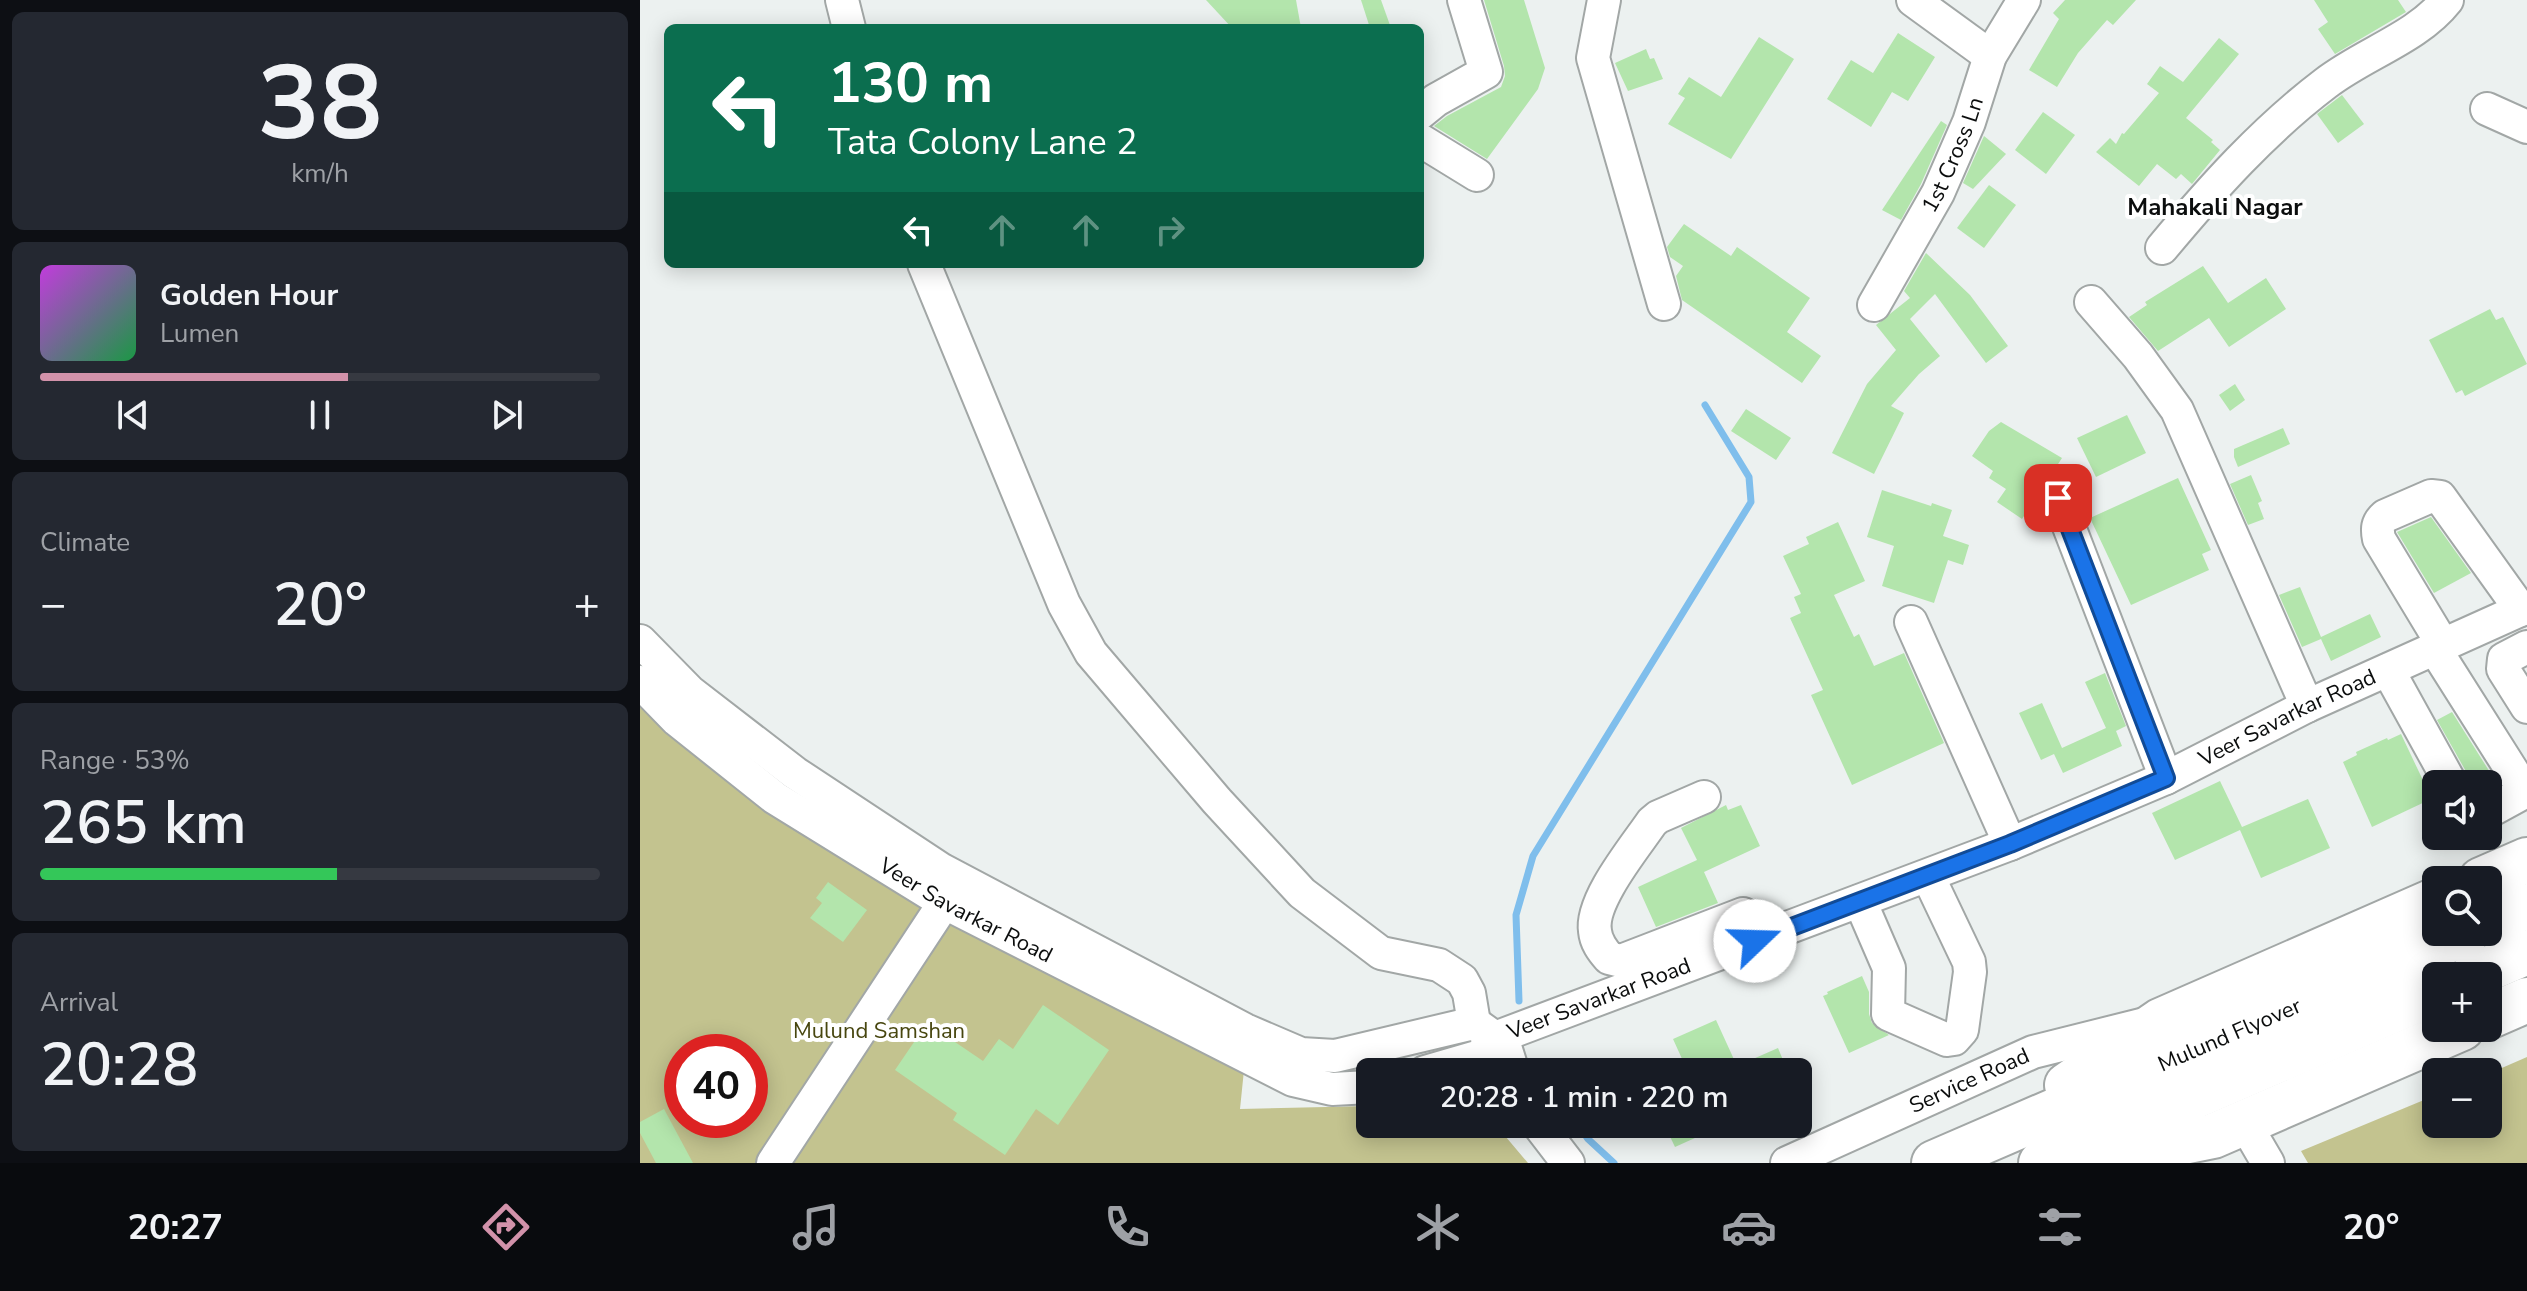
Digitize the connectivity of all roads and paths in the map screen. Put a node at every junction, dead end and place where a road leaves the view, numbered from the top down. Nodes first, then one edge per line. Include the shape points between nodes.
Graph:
1 (842, 0) edge
2 (1464, 0) edge
3 (1604, 0) edge
4 (1913, 0) edge
5 (2024, 0) edge
6 (2447, 0) edge
7 (848, 24) edge
8 (1990, 56) junction
9 (2487, 109) dead end
10 (1424, 110) edge
11 (2527, 127) edge
12 (1424, 142) edge
13 (1477, 175) dead end
14 (2162, 248) dead end
15 (926, 268) edge
16 (2091, 302) dead end
17 (1664, 304) dead end
18 (1874, 305) dead end
19 (2058, 498) dead end
20 (2524, 608) edge
21 (1911, 622) dead end
22 (2485, 626) junction
23 (640, 641) edge
24 (2439, 647) junction
25 (2515, 653) edge
26 (2388, 670) junction
27 (640, 682) edge
28 (2307, 706) junction
29 (2527, 707) edge
30 (2443, 770) edge
31 (795, 773) junction
32 (2166, 778) junction
33 (1704, 797) dead end
34 (775, 798) junction
35 (2502, 804) edge
36 (864, 835) junction
37 (2010, 844) junction
38 (2527, 860) edge
39 (2502, 871) edge
40 (1928, 876) junction
41 (953, 891) junction
42 (1860, 901) junction
43 (2422, 906) edge
44 (2527, 906) edge
45 (2502, 917) edge
46 (2436, 946) edge
47 (1684, 952) junction
48 (2527, 952) edge
49 (2502, 963) edge
50 (2422, 998) edge
51 (2527, 1000) edge
52 (2502, 1011) edge
53 (2160, 1021) junction
54 (1490, 1033) junction
55 (2430, 1042) edge
56 (1473, 1058) edge
57 (1505, 1058) edge
58 (1356, 1088) edge
59 (2228, 1129) junction
60 (1992, 1137) junction
61 (1549, 1138) edge
62 (773, 1163) edge
63 (1568, 1163) edge
64 (1787, 1163) edge
65 (1934, 1163) edge
66 (2041, 1163) edge
67 (2079, 1163) edge
68 (2158, 1163) edge
69 (2268, 1163) edge

1 - 7 street
2 - 10 street via 1486,72
3 - 17 street via 1593,58
4 - 8 street
5 - 8 street, 1st Cross Ln
6 - 14 street via 2434,17 2327,82 2262,137
8 - 18 street, 1st Cross Ln via 1938,193
9 - 11 street
12 - 13 street
15 - 54 street via 1064,604 1091,653 1302,893 1381,953 1439,965 1462,980
16 - 28 street via 2177,410
19 - 32 street
20 - 22 street, Veer Savarkar Road
20 - 24 street via 2440,497 2385,516 2377,528 2379,539
21 - 37 street
22 - 24 street, Veer Savarkar Road
22 - 25 street
23 - 31 street via 690,692
24 - 26 street, Veer Savarkar Road
24 - 35 street via 2523,788
25 - 29 street via 2503,669
26 - 28 street, Veer Savarkar Road
26 - 30 street
27 - 34 street, Veer Savarkar Road via 677,720
28 - 32 street, Veer Savarkar Road
31 - 34 street
31 - 36 street
32 - 37 street, Veer Savarkar Road
33 - 47 street via 1652,822 1599,904 1594,928 1599,945 1614,961
34 - 36 street, Veer Savarkar Road
36 - 41 street, Veer Savarkar Road
37 - 40 street, Veer Savarkar Road
38 - 39 highway
40 - 42 street, Veer Savarkar Road
40 - 42 street via 1969,962 1962,1030 1954,1039 1888,1014 1889,968
41 - 54 street via 1301,1054 1335,1056
41 - 58 street, Veer Savarkar Road via 1293,1080 1332,1089
41 - 62 street
42 - 47 street, Veer Savarkar Road
43 - 53 highway
44 - 45 highway
46 - 60 highway, Mulund Flyover
47 - 54 street, Veer Savarkar Road
48 - 49 highway
50 - 66 highway, Mulund Flyover
51 - 52 highway
53 - 60 highway
53 - 64 street, Service Road via 2033,1052
54 - 56 street, Veer Savarkar Road via 1480,1056
54 - 57 street
55 - 59 highway
59 - 67 highway
59 - 68 street
59 - 69 street
60 - 65 highway
61 - 63 street

